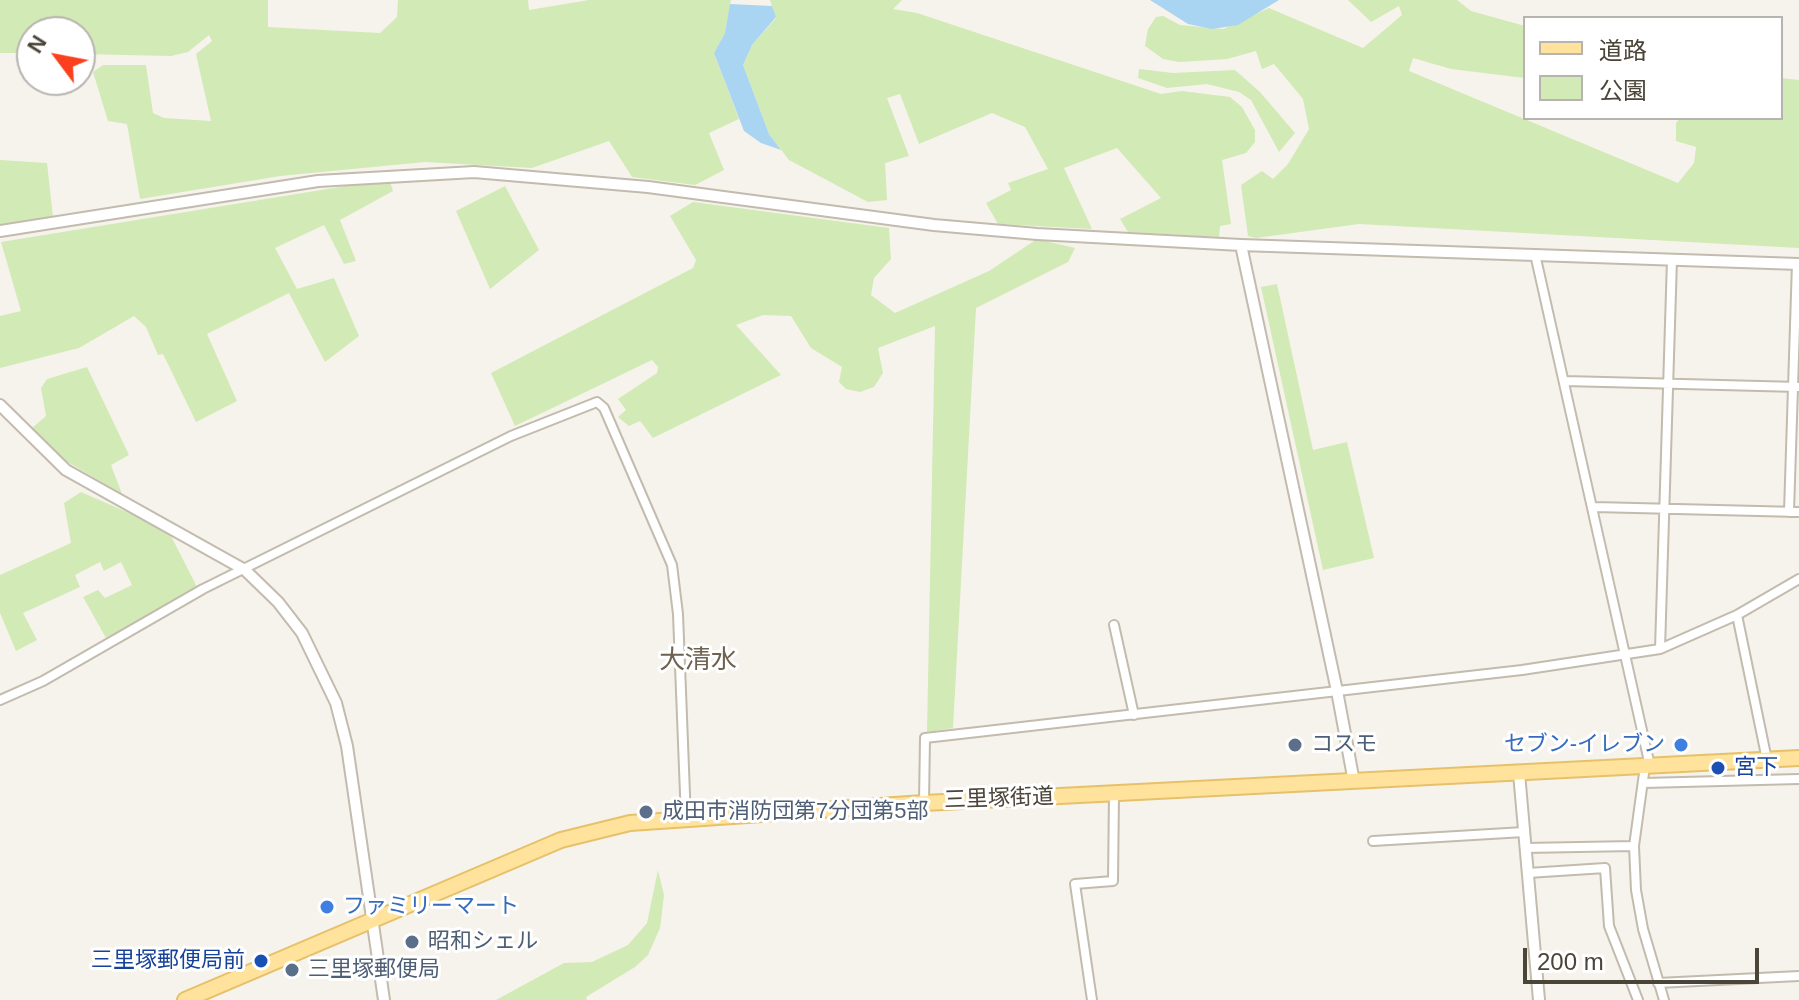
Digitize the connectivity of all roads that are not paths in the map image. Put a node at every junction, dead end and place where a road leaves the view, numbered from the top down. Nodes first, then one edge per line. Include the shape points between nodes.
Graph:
1 (0, 231) edge
2 (1241, 245) junction
3 (1535, 254) junction
4 (1672, 259) junction
5 (1798, 264) edge
6 (1565, 381) junction
7 (1669, 384) junction
8 (1796, 387) edge
9 (0, 405) edge
10 (1594, 507) junction
11 (1665, 509) junction
12 (1794, 512) edge
13 (245, 570) junction
14 (1799, 579) edge
15 (1737, 615) junction
16 (1114, 625) dead end
17 (1660, 649) junction
18 (1627, 654) junction
19 (1337, 691) junction
20 (0, 700) edge
21 (1134, 715) junction
22 (1799, 758) edge
23 (1767, 760) junction
24 (1648, 766) junction
25 (1519, 773) junction
26 (1799, 779) edge
27 (1354, 782) junction
28 (1644, 783) junction
29 (1114, 795) junction
30 (924, 803) junction
31 (686, 820) junction
32 (1524, 832) junction
33 (1373, 841) dead end
34 (1634, 846) junction
35 (1525, 848) junction
36 (1528, 873) junction
37 (372, 918) junction
38 (1799, 976) edge
39 (1658, 983) junction
40 (185, 1000) edge
41 (384, 1000) edge
42 (1092, 1000) edge
43 (1539, 1000) edge
44 (1638, 1000) edge
45 (1664, 1000) edge

1 - 2 street via 318,181 474,172 648,187 934,225
2 - 3 street
2 - 19 street
3 - 4 street
3 - 6 street
4 - 5 street
4 - 7 street
5 - 8 street
6 - 7 street
6 - 10 street
7 - 8 street
7 - 11 street
8 - 12 street
9 - 13 street via 66,470
10 - 11 street
10 - 18 street
11 - 12 street
11 - 17 street
13 - 20 street
13 - 31 street via 511,436 597,402 672,565
13 - 37 street via 302,633 336,703
14 - 15 street
15 - 17 street
15 - 23 street
16 - 21 street
17 - 18 street
18 - 19 street
18 - 24 street
19 - 21 street
19 - 27 street
21 - 30 street via 925,738
22 - 23 main road, 三里塚街道
23 - 24 main road, 三里塚街道
24 - 25 main road, 三里塚街道
24 - 28 street
25 - 27 main road, 三里塚街道
25 - 32 street
26 - 28 street
27 - 29 main road, 三里塚街道
28 - 34 street
29 - 30 main road, 三里塚街道
29 - 42 street via 1113,881 1075,884
30 - 31 main road, 三里塚街道
31 - 37 main road, 三里塚街道 via 581,832
32 - 33 street
32 - 35 street
34 - 35 street
34 - 39 street via 1643,929
35 - 36 street
36 - 43 street
36 - 44 street via 1605,868 1609,926
37 - 40 main road, 三里塚街道
37 - 41 street
38 - 39 street
39 - 45 street

